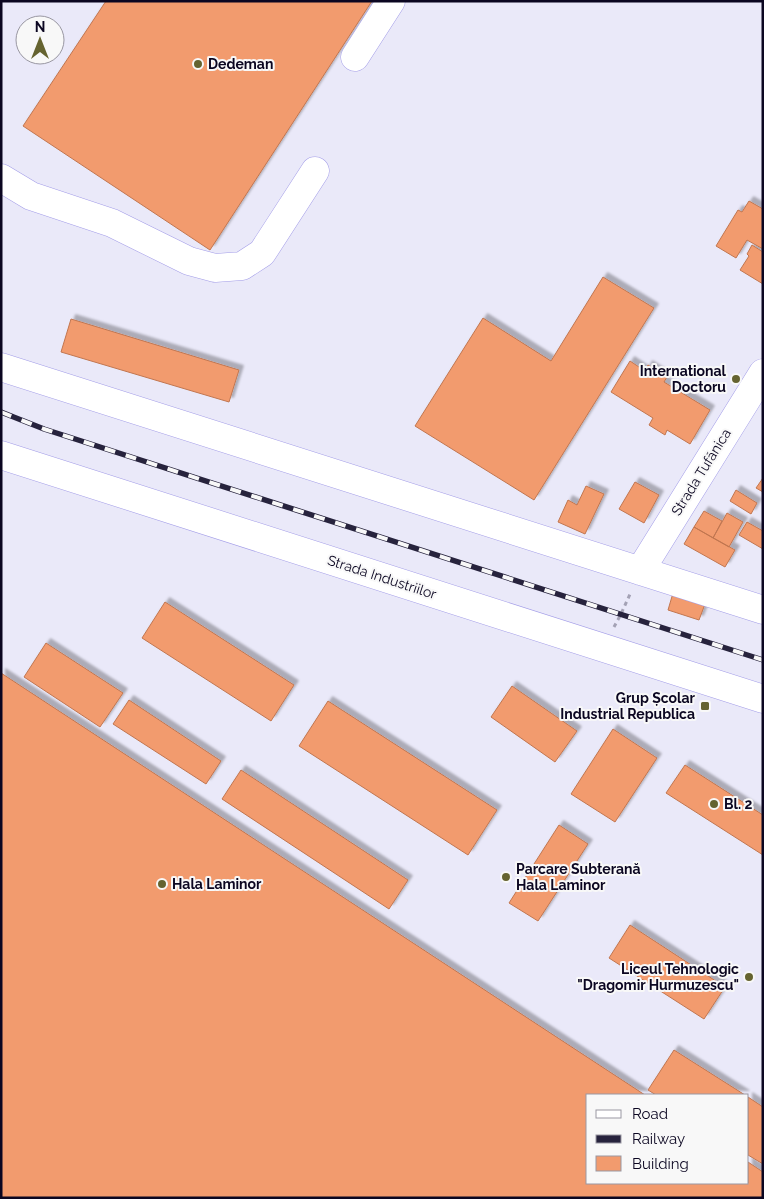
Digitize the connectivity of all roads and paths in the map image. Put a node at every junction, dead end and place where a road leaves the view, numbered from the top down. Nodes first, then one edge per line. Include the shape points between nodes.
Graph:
1 (391, 1) edge
2 (355, 57) dead end
3 (315, 171) dead end
4 (1, 178) edge
5 (1, 367) edge
6 (763, 373) edge
7 (1, 455) edge
8 (640, 570) junction
9 (763, 610) edge
10 (602, 648) junction
11 (763, 698) edge

1 - 2 street
3 - 4 street via 262,253 242,266 215,268 189,261 112,223 31,196
5 - 8 street
6 - 8 street, Strada Tufănica
7 - 10 street, Strada Industriilor
8 - 9 street
8 - 10 path
10 - 11 street, Strada Industriilor

